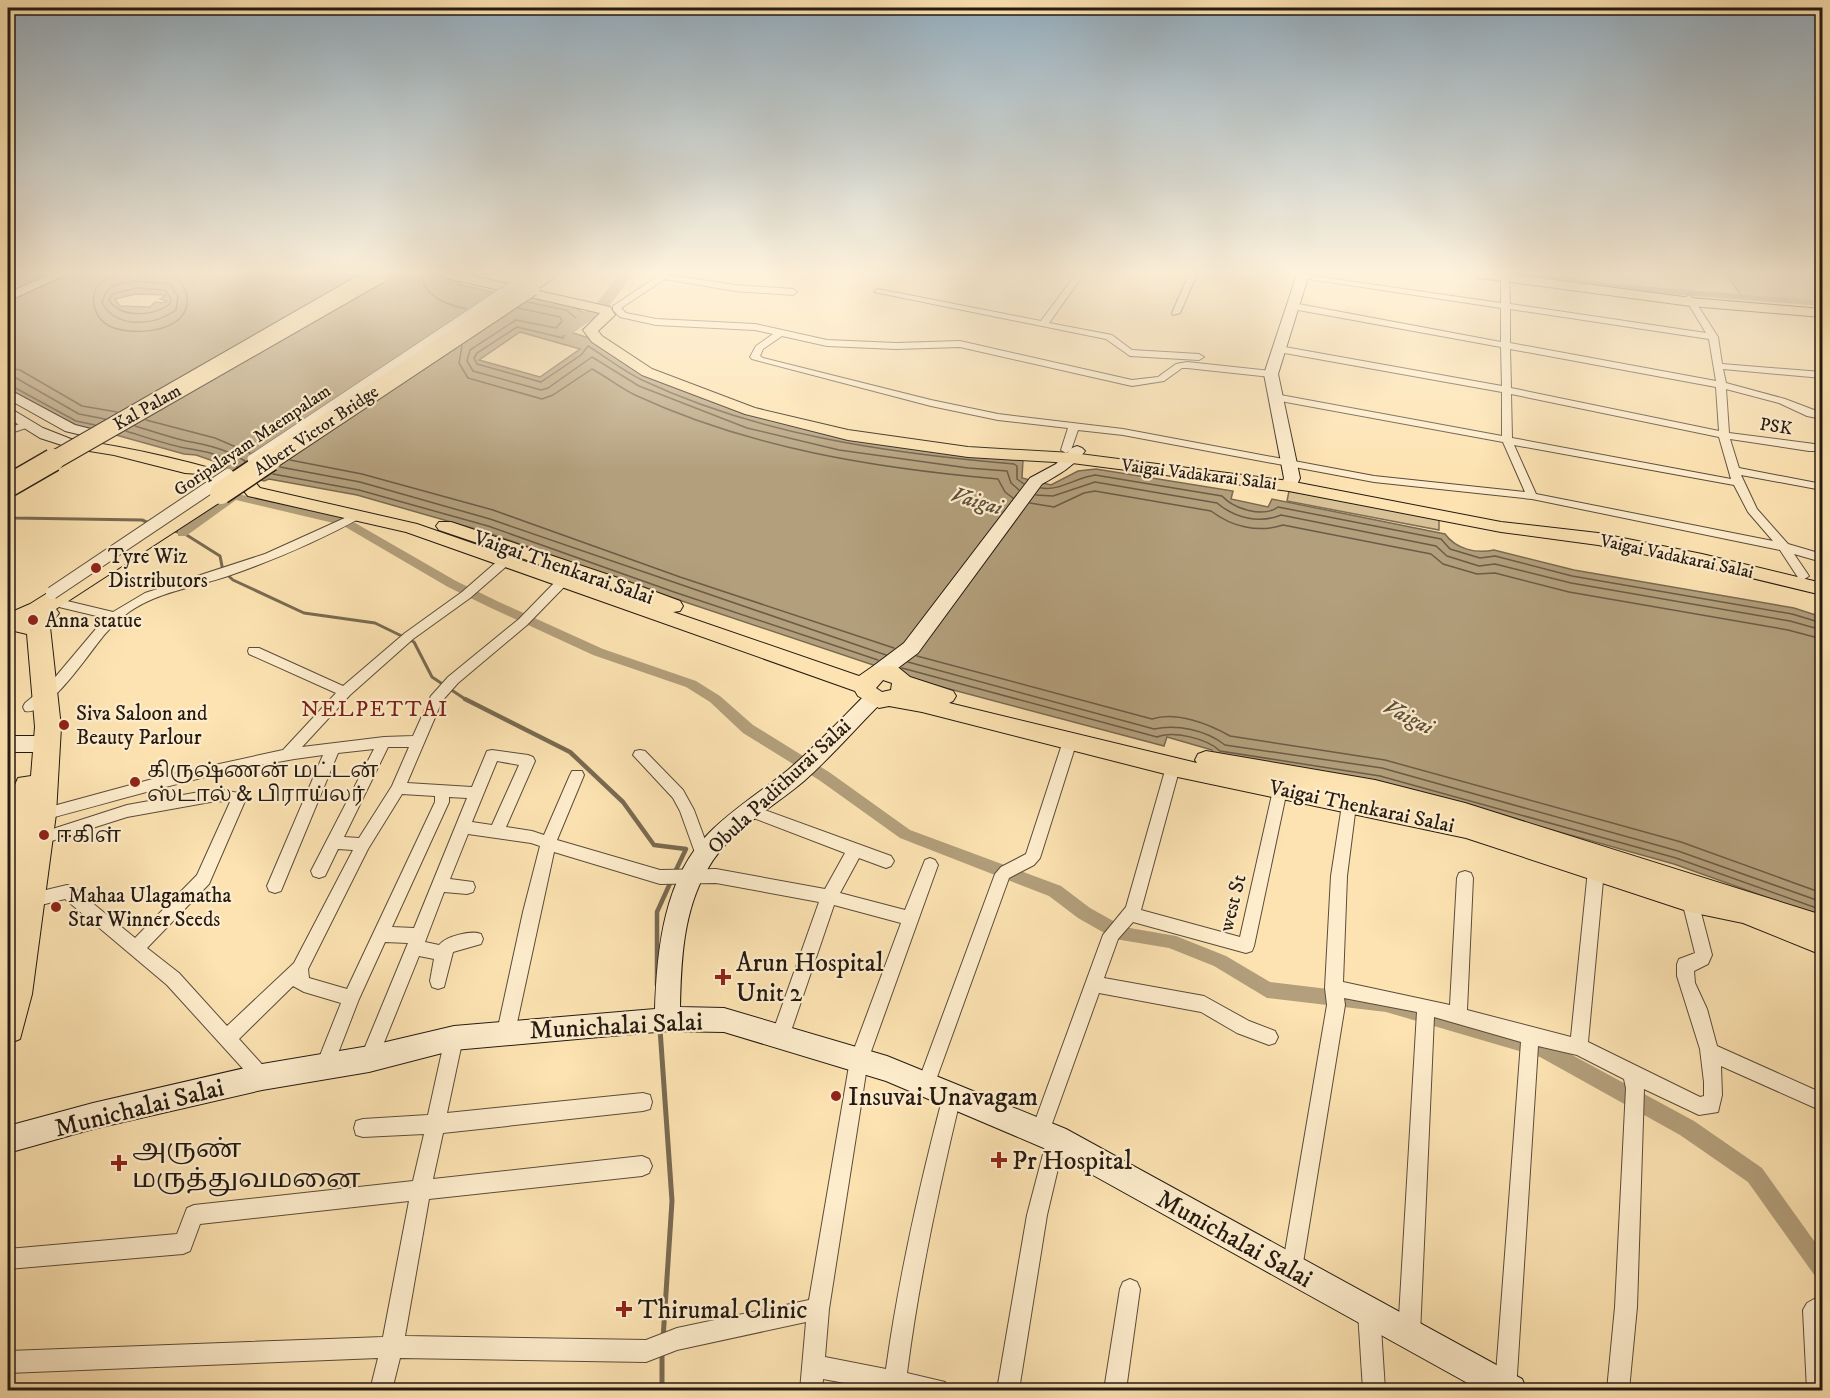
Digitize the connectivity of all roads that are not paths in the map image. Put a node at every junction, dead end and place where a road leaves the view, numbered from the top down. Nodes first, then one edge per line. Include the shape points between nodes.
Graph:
1 (266, 339) edge
2 (442, 339) edge
3 (444, 339) edge
4 (597, 339) edge
5 (772, 339) edge
6 (810, 339) edge
7 (1112, 339) edge
8 (1282, 339) edge
9 (1470, 339) edge
10 (1506, 339) edge
11 (1713, 339) edge
12 (1506, 346) junction
13 (1279, 349) junction
14 (1718, 366) junction
15 (1272, 371) junction
16 (1822, 375) edge
17 (1721, 385) junction
18 (1507, 390) junction
19 (8, 393) edge
20 (1275, 397) junction
21 (8, 411) edge
22 (1822, 416) edge
23 (25, 425) junction
24 (1074, 426) junction
25 (8, 431) edge
26 (1724, 435) junction
27 (96, 439) junction
28 (1507, 440) junction
29 (71, 444) junction
30 (1822, 448) edge
31 (1039, 455) junction
32 (1069, 457) junction
33 (1736, 471) junction
34 (1290, 476) junction
35 (8, 478) edge
36 (1036, 481) junction
37 (1738, 483) junction
38 (8, 486) edge
39 (249, 486) junction
40 (1822, 487) edge
41 (8, 493) edge
42 (1532, 496) junction
43 (352, 518) junction
44 (1784, 547) junction
45 (1822, 558) edge
46 (504, 561) junction
47 (1803, 576) junction
48 (561, 583) junction
49 (1822, 583) edge
50 (1822, 589) edge
51 (33, 613) edge
52 (114, 616) junction
53 (254, 651) dead end
54 (884, 684) junction
55 (345, 692) junction
56 (38, 702) junction
57 (418, 741) junction
58 (1070, 741) junction
59 (384, 742) junction
60 (29, 744) edge
61 (333, 748) junction
62 (287, 754) junction
63 (640, 755) dead end
64 (1173, 767) junction
65 (577, 775) dead end
66 (398, 788) junction
67 (1280, 790) junction
68 (442, 791) junction
69 (477, 793) junction
70 (1349, 805) junction
71 (752, 812) junction
72 (35, 824) junction
73 (463, 828) junction
74 (497, 831) junction
75 (334, 842) junction
76 (549, 844) junction
77 (363, 845) junction
78 (855, 850) junction
79 (703, 856) junction
80 (886, 861) dead end
81 (930, 865) dead end
82 (1596, 870) junction
83 (319, 871) dead end
84 (686, 878) junction
85 (1465, 878) dead end
86 (440, 885) junction
87 (275, 886) dead end
88 (467, 887) dead end
89 (829, 897) junction
90 (13, 898) edge
91 (1690, 901) junction
92 (912, 919) junction
93 (1120, 925) junction
94 (1822, 926) edge
95 (380, 934) junction
96 (475, 939) dead end
97 (417, 942) junction
98 (1822, 944) edge
99 (136, 948) junction
100 (444, 953) junction
101 (300, 968) junction
102 (438, 981) dead end
103 (1093, 984) junction
104 (1335, 997) junction
105 (351, 998) junction
106 (1425, 1015) junction
107 (1458, 1016) junction
108 (654, 1021) junction
109 (8, 1028) edge
110 (506, 1032) junction
111 (780, 1037) junction
112 (1269, 1037) dead end
113 (227, 1038) junction
114 (454, 1038) junction
115 (1530, 1045) junction
116 (1580, 1047) junction
117 (1708, 1052) junction
118 (369, 1059) junction
119 (859, 1060) junction
120 (324, 1068) junction
121 (262, 1077) junction
122 (926, 1085) junction
123 (1634, 1090) junction
124 (952, 1096) junction
125 (643, 1102) dead end
126 (1822, 1102) edge
127 (436, 1124) junction
128 (363, 1128) dead end
129 (1048, 1136) junction
130 (8, 1140) edge
131 (642, 1166) dead end
132 (421, 1190) junction
133 (8, 1259) edge
134 (1292, 1269) junction
135 (1130, 1289) dead end
136 (818, 1309) junction
137 (1369, 1312) junction
138 (1822, 1314) edge
139 (1409, 1334) junction
140 (392, 1347) junction
141 (8, 1362) edge
142 (813, 1366) junction
143 (895, 1387) edge
144 (1508, 1389) edge
145 (381, 1390) edge
146 (811, 1390) edge
147 (937, 1390) edge
148 (1008, 1390) edge
149 (1115, 1390) edge
150 (1374, 1390) edge
151 (1618, 1390) edge
152 (1818, 1390) edge

1 - 38 highway, Kal Palam, bridge
2 - 51 street, Goripalayam Maempalam, bridge
3 - 51 highway, Albert Victor Bridge, bridge via 169,530 98,574 93,582
4 - 31 main road, Vaigai Vadakarai Salai via 647,372 750,411 848,435 968,452
5 - 24 street via 759,348 755,357 932,404
6 - 15 street via 850,345 960,344 1132,383 1161,379 1187,365
7 - 15 street via 1131,352 1192,356
8 - 13 main road
9 - 12 street
10 - 12 street
11 - 14 street
12 - 17 street
12 - 18 street
13 - 15 main road
13 - 18 street, PSK
14 - 16 street
14 - 17 street
15 - 20 main road
17 - 22 street
17 - 26 street
18 - 26 street, PSK
18 - 28 street
19 - 27 main road, Vaigai Thenkarai Salai
20 - 28 street
20 - 34 main road
21 - 23 main road, Vaigai Thenkarai Salai
23 - 25 street
23 - 29 main road, Vaigai Thenkarai Salai
24 - 32 street
24 - 34 street via 1123,432
26 - 30 street, PSK
26 - 33 street
27 - 29 main road, Vaigai Thenkarai Salai
27 - 39 main road, Vaigai Thenkarai Salai
27 - 41 main road
28 - 37 street
28 - 42 street
29 - 35 main road
31 - 32 main road, Vaigai Vadakarai Salai
31 - 36 main road
32 - 34 main road, Vaigai Vadakarai Salai
32 - 36 main road
33 - 37 street
33 - 40 street
34 - 42 street via 1374,479
34 - 47 main road, Vaigai Vadakarai Salai via 1474,514 1629,538
34 - 50 main road, Vaigai Vadakarai Salai via 1501,527 1621,544
36 - 54 main road
37 - 44 street via 1752,510
39 - 43 main road, Vaigai Thenkarai Salai via 254,492
39 - 54 main road, Vaigai Thenkarai Salai via 268,482 359,501 485,538
42 - 44 street
43 - 46 main road, Vaigai Thenkarai Salai via 411,528
43 - 52 street via 224,572 158,593
44 - 45 street
44 - 47 street
46 - 48 main road, Vaigai Thenkarai Salai
46 - 55 street
47 - 49 main road, Vaigai Vadakarai Salai
48 - 54 main road, Vaigai Thenkarai Salai
48 - 57 street via 436,699
51 - 52 street
51 - 56 highway
52 - 56 street
53 - 55 street
54 - 58 main road, Vaigai Thenkarai Salai
54 - 71 main road, Obula Padithurai Salai via 804,767
54 - 94 main road, Vaigai Thenkarai Salai via 1162,752 1375,789 1465,812
55 - 62 street
56 - 60 highway
57 - 59 street
57 - 66 street
58 - 64 main road, Vaigai Thenkarai Salai
58 - 122 street via 1032,858 1007,870
59 - 61 street
59 - 75 street
60 - 72 highway
61 - 62 street
61 - 87 street
62 - 72 street via 159,783
63 - 79 street via 678,794
64 - 67 main road, Vaigai Thenkarai Salai
64 - 93 street via 1133,910
65 - 76 street
66 - 68 street
66 - 77 street
67 - 70 main road, Vaigai Thenkarai Salai
67 - 93 street, west St via 1246,946
68 - 69 street
68 - 95 street via 442,802
69 - 73 street
69 - 74 street via 492,755 528,761
70 - 82 main road, Vaigai Thenkarai Salai via 1466,828
70 - 104 street via 1339,876
71 - 78 street
71 - 79 main road, Obula Padithurai Salai
72 - 90 highway
72 - 99 street via 216,795 234,796 238,801 203,879
73 - 74 street
73 - 86 street
74 - 76 street
75 - 77 street
75 - 83 street
76 - 84 street via 660,877
76 - 110 street
77 - 101 street
78 - 80 street
78 - 89 street
79 - 84 main road, Obula Padithurai Salai
81 - 92 street
82 - 91 main road, Vaigai Thenkarai Salai
82 - 116 street
84 - 89 street via 716,876
84 - 108 main road, Obula Padithurai Salai
85 - 107 street
86 - 88 street
86 - 97 street
89 - 92 street
89 - 111 street
90 - 99 street via 67,892
90 - 109 highway via 16,994
91 - 98 main road, Vaigai Thenkarai Salai via 1745,913
91 - 117 street via 1704,955 1686,964 1685,981
92 - 119 street
93 - 103 street
95 - 97 street
95 - 105 street
96 - 100 street via 448,946
97 - 100 street
97 - 118 street
99 - 113 street via 172,979
100 - 102 street
101 - 105 street via 299,980 304,984
101 - 113 street
103 - 112 street via 1204,1004
103 - 129 street
104 - 106 street
104 - 134 street
105 - 120 street
106 - 107 street
106 - 139 street
107 - 115 street
108 - 110 main road, Munichalai Salai
108 - 111 main road, Munichalai Salai via 724,1020
110 - 114 main road, Munichalai Salai
111 - 119 main road, Munichalai Salai
113 - 121 street
114 - 118 main road, Munichalai Salai
114 - 127 street
115 - 116 street
115 - 144 street
116 - 123 street
117 - 123 street via 1715,1094 1711,1105 1699,1106
117 - 126 street
118 - 120 main road, Munichalai Salai
119 - 122 main road, Munichalai Salai
119 - 136 street
120 - 121 main road, Munichalai Salai
121 - 130 main road, Munichalai Salai
122 - 124 main road, Munichalai Salai
123 - 151 street via 1626,1307
124 - 129 main road, Munichalai Salai
124 - 143 street via 925,1203
125 - 127 street
127 - 128 street
127 - 132 street
129 - 134 main road, Munichalai Salai
129 - 148 street
131 - 132 street
132 - 133 street via 194,1215 183,1244
132 - 140 street
134 - 137 main road, Munichalai Salai
135 - 149 street
136 - 140 street via 677,1339 646,1351
136 - 142 street
137 - 139 main road, Munichalai Salai
137 - 150 street
138 - 152 street via 1814,1310
139 - 144 main road, Munichalai Salai
140 - 141 street
140 - 145 street
142 - 143 street
142 - 146 street
143 - 147 street

